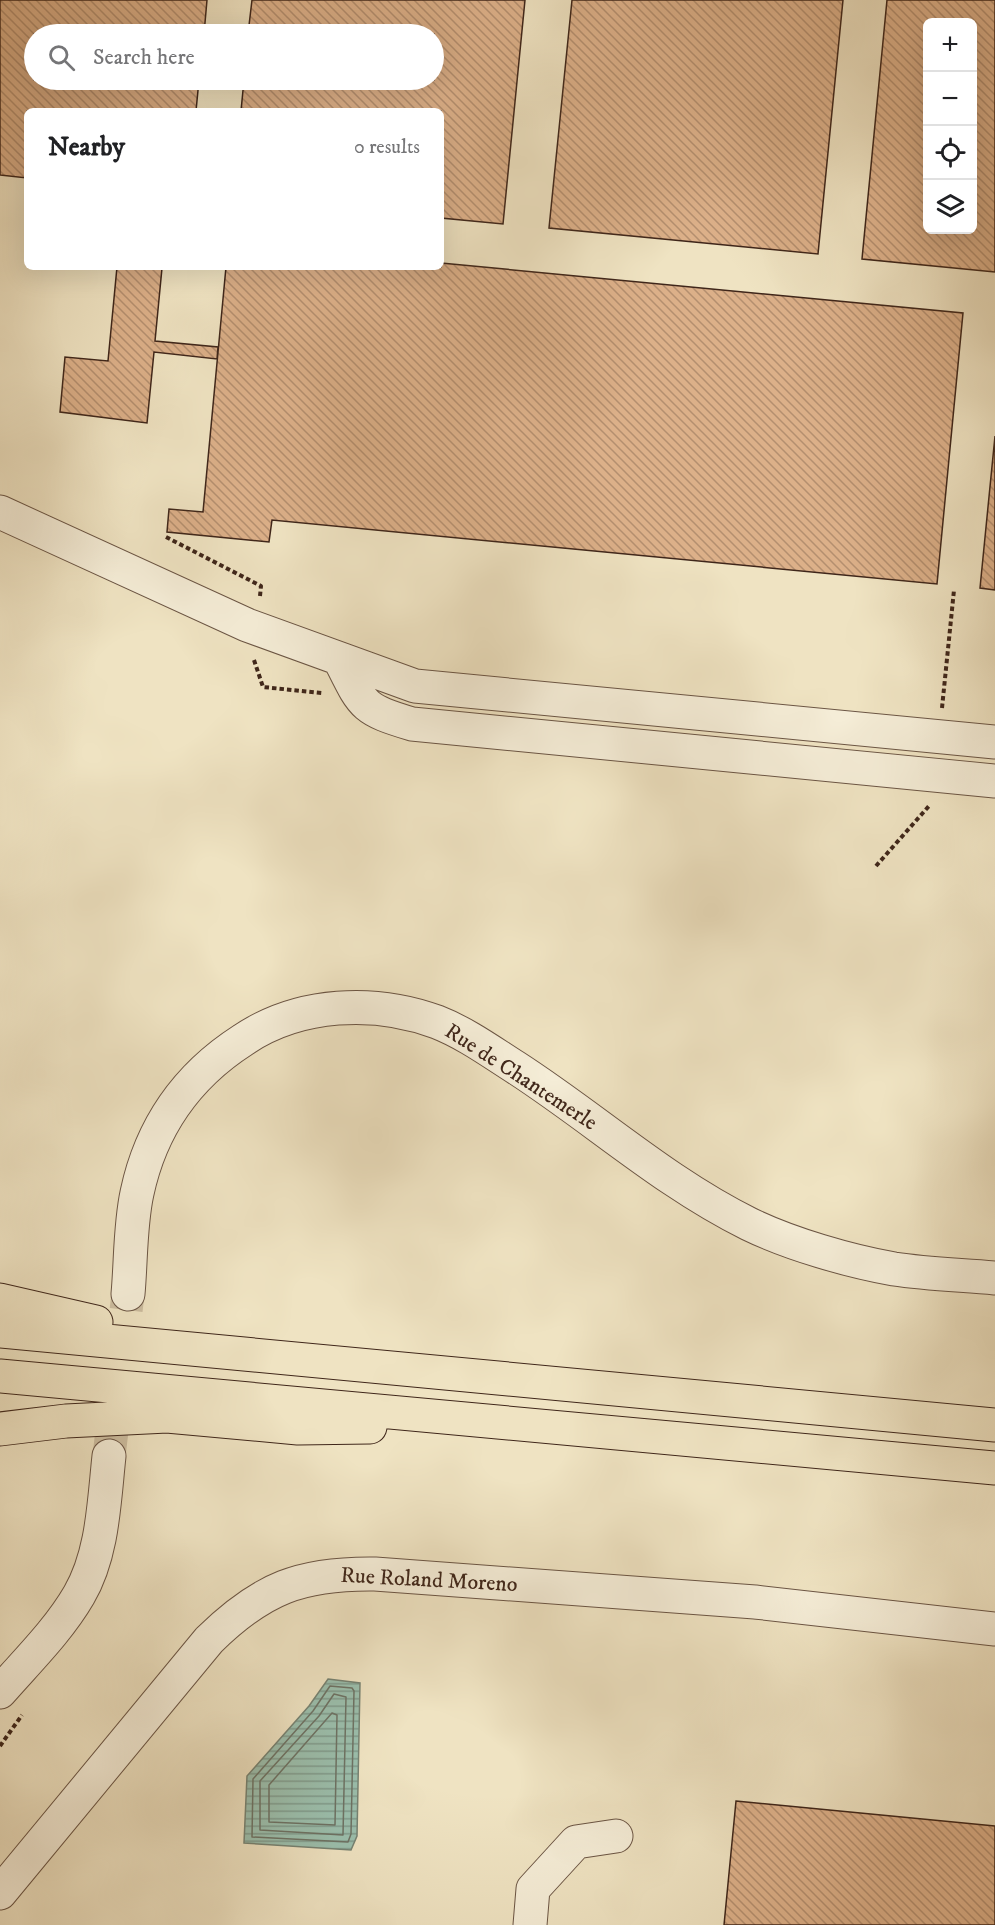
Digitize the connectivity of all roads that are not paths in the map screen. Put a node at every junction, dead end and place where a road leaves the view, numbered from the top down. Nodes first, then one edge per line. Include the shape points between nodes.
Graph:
1 (0, 513) edge
2 (340, 660) junction
3 (995, 742) edge
4 (995, 781) edge
5 (995, 1278) edge
6 (128, 1294) tunnel mouth
7 (0, 1300) edge
8 (0, 1331) edge
9 (230, 1352) junction
10 (0, 1377) edge
11 (549, 1425) junction
12 (995, 1425) edge
13 (0, 1429) edge
14 (109, 1456) tunnel mouth
15 (995, 1468) edge
16 (995, 1629) edge
17 (0, 1692) edge
18 (616, 1836) dead end
19 (0, 1893) edge
20 (530, 1925) edge

1 - 2 street via 248,625
2 - 3 street via 414,686
2 - 4 street via 358,697 376,713 412,724
5 - 6 street, Rue de Chantemerle via 893,1269 822,1250 750,1224 666,1176 541,1084 480,1045 438,1023 394,1010 352,1007 306,1012 261,1027 192,1080 164,1119 140,1184
7 - 9 highway
8 - 9 highway
9 - 12 highway
10 - 11 highway
11 - 13 highway via 298,1428 167,1416
11 - 15 highway
14 - 17 street via 96,1554 79,1594 48,1638
16 - 19 street, Rue Roland Moreno via 755,1602 375,1574 334,1573 300,1580 251,1603 209,1640
18 - 20 street via 576,1842 533,1889

